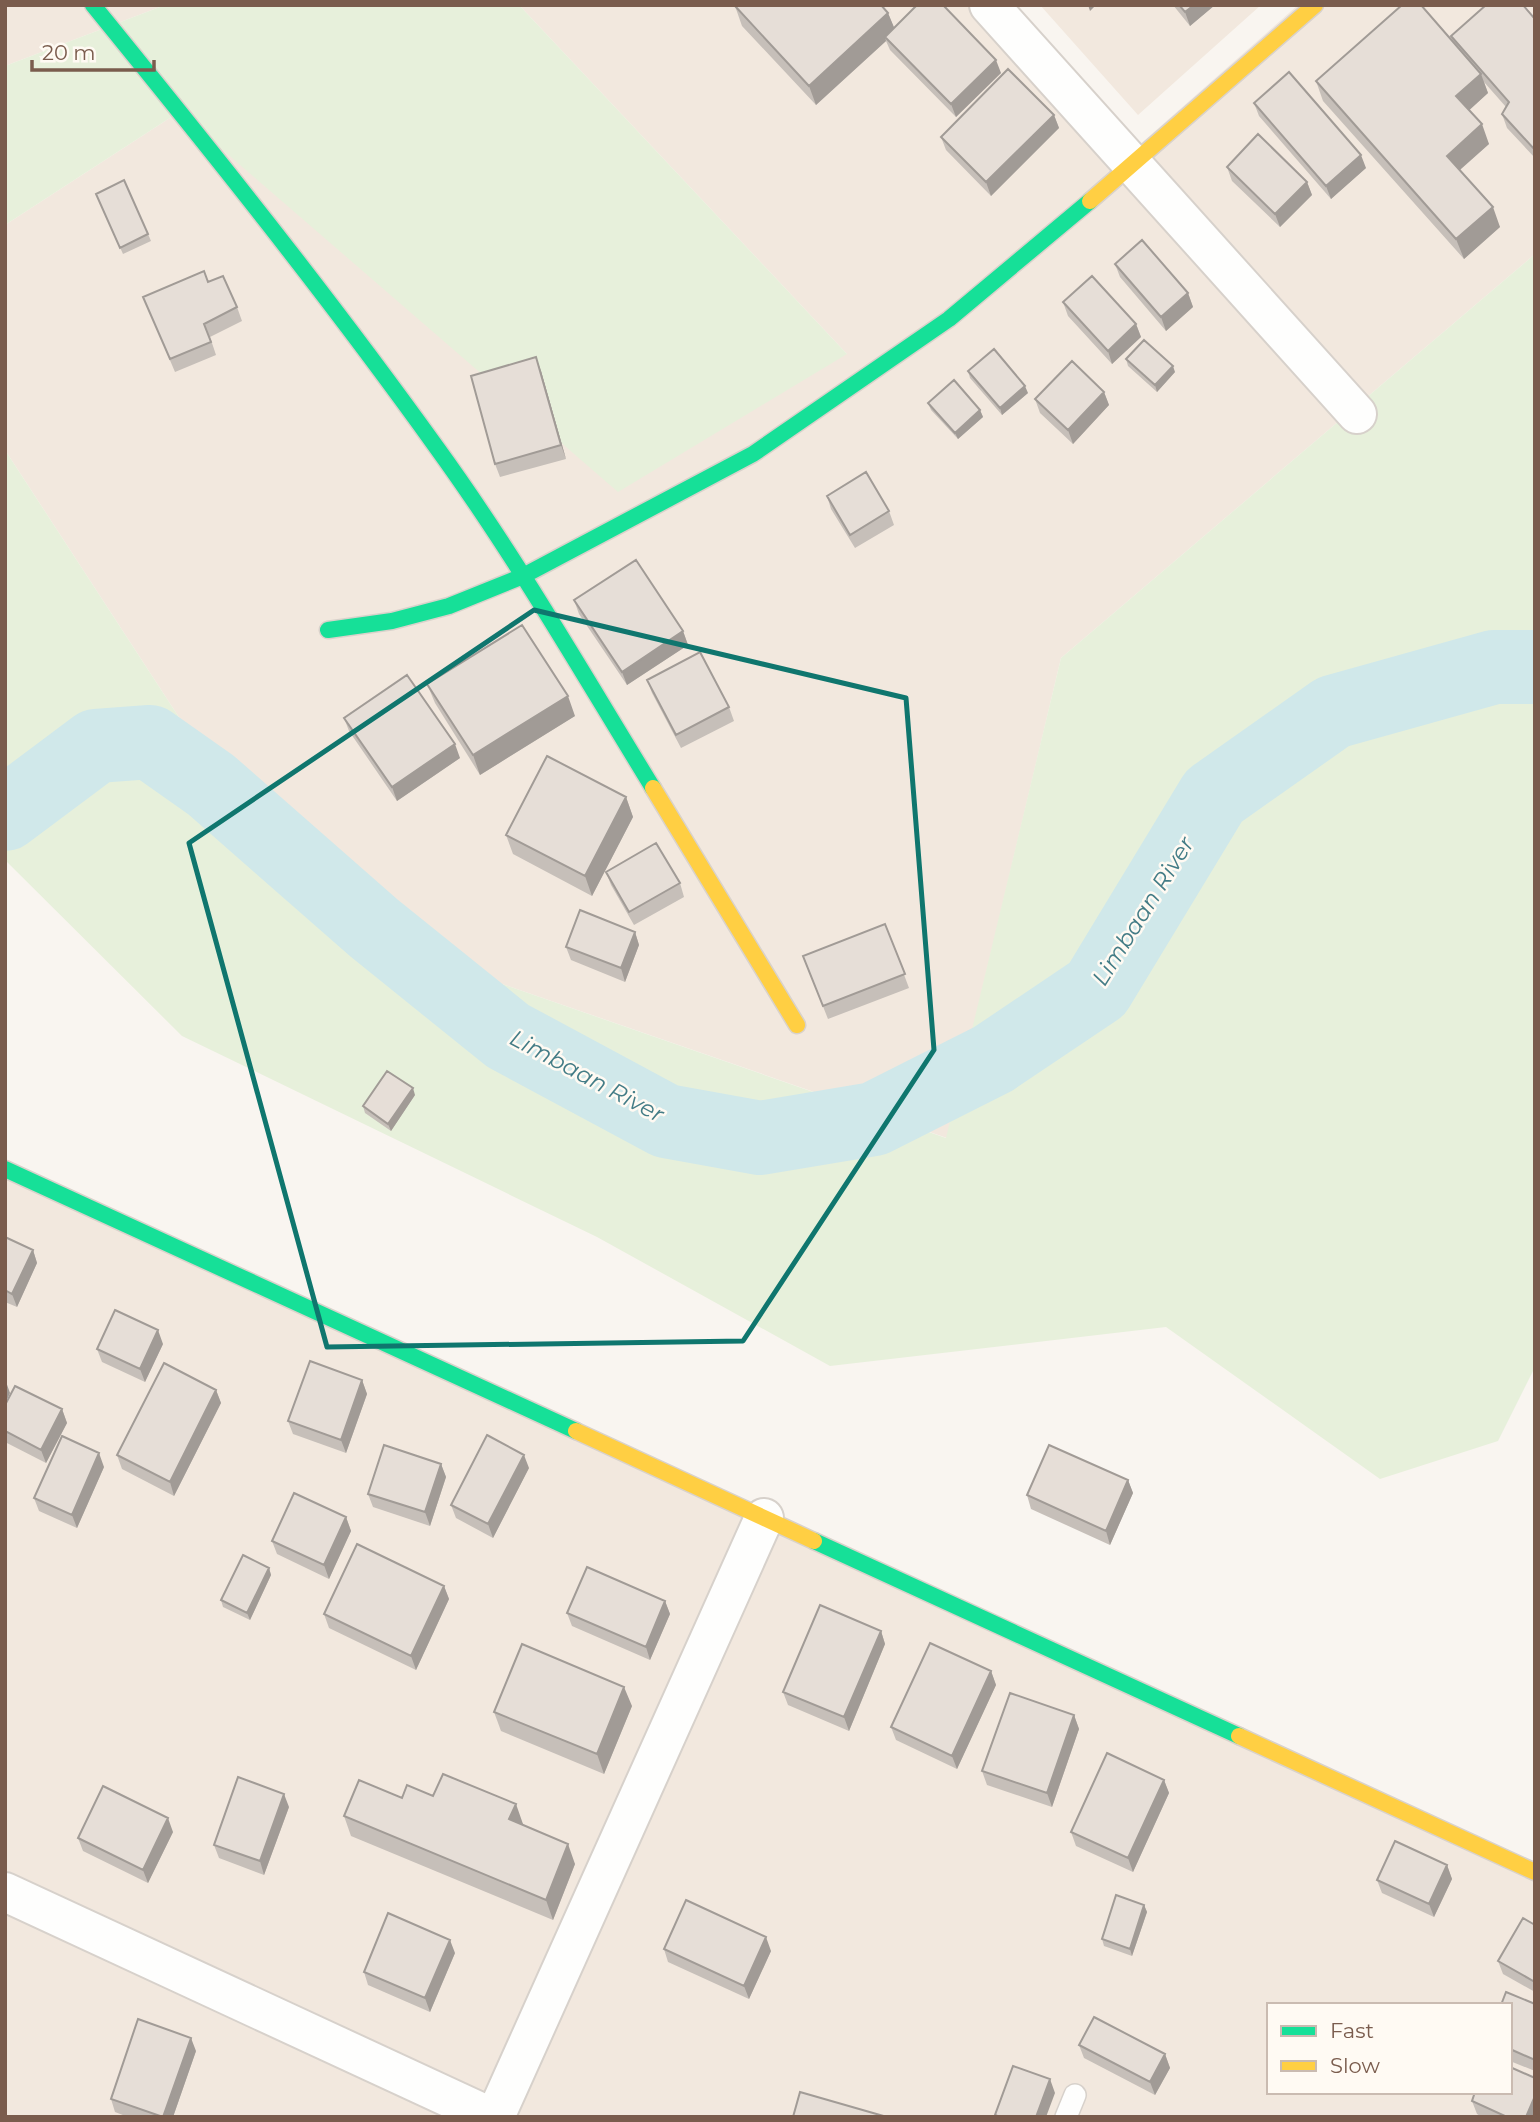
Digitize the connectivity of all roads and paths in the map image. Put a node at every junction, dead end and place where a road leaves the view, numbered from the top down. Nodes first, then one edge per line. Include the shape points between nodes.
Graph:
1 (93, 5) edge
2 (989, 5) edge
3 (1315, 5) edge
4 (1132, 166) junction
5 (1357, 414) dead end
6 (523, 576) junction
7 (328, 630) dead end
8 (797, 1025) dead end
9 (5, 1169) edge
10 (764, 1518) junction
11 (1535, 1872) edge
12 (5, 1892) edge
13 (1075, 2095) dead end
14 (493, 2117) edge
15 (1066, 2117) edge

1 - 6 street via 228,170 362,346
2 - 4 street
3 - 4 street
4 - 5 street
4 - 6 street via 949,319 835,399 752,454
6 - 7 street via 449,606 392,621
6 - 8 street
9 - 10 street
10 - 11 street
10 - 14 street
12 - 14 street
13 - 15 lane

